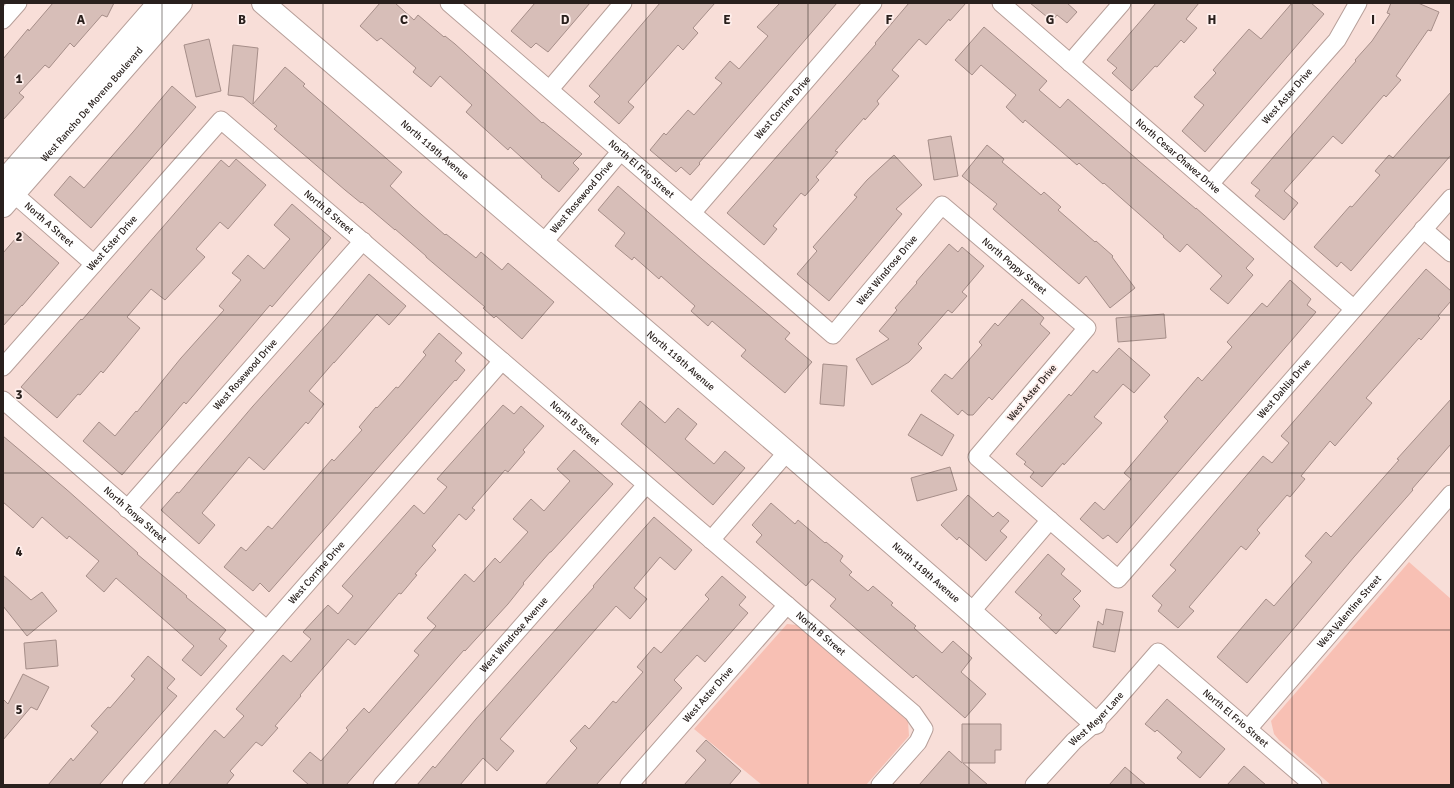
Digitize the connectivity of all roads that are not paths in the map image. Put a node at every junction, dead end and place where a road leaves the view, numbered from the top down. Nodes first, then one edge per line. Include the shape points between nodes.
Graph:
1 (18, 3) edge
2 (159, 3) edge
3 (181, 3) edge
4 (264, 3) edge
5 (449, 3) edge
6 (623, 3) edge
7 (873, 3) edge
8 (1001, 3) edge
9 (1122, 3) edge
10 (1358, 3) edge
11 (3, 20) edge
12 (1070, 63) junction
13 (550, 89) junction
14 (221, 120) joint
15 (622, 151) junction
16 (1210, 184) junction
17 (6, 191) edge
18 (1451, 198) edge
19 (942, 205) joint
20 (692, 213) junction
21 (1423, 229) junction
22 (363, 241) junction
23 (543, 244) junction
24 (1451, 253) edge
25 (94, 264) junction
26 (1354, 309) junction
27 (1087, 328) joint
28 (833, 335) joint
29 (502, 360) junction
30 (3, 368) edge
31 (3, 400) edge
32 (787, 452) junction
33 (646, 485) junction
34 (1451, 494) edge
35 (127, 509) junction
36 (1050, 520) junction
37 (711, 540) junction
38 (787, 605) junction
39 (971, 612) junction
40 (266, 629) junction
41 (1158, 652) joint
42 (1095, 723) junction
43 (1248, 729) junction
44 (131, 785) edge
45 (382, 785) edge
46 (629, 785) edge
47 (880, 785) edge
48 (1034, 785) edge
49 (1313, 785) edge

1 - 11 street
2 - 17 street, West Rancho De Moreno Boulevard
3 - 17 street, West Rancho De Moreno Boulevard
4 - 23 street, North 119th Avenue
5 - 13 street, North El Frio Street
6 - 13 street
7 - 20 street, West Corrine Drive
8 - 12 street, North Cesar Chavez Drive
9 - 12 street
10 - 16 street, West Aster Drive via 1337,40
12 - 16 street, North Cesar Chavez Drive
13 - 15 street, North El Frio Street
14 - 22 street, North B Street
14 - 25 street, West Ester Drive
15 - 20 street, North El Frio Street
15 - 23 street, West Rosewood Drive
16 - 26 street, North Cesar Chavez Drive
17 - 25 street, North A Street
18 - 21 street, West Dahlia Drive
19 - 27 street, North Poppy Street
19 - 28 street, West Windrose Drive
20 - 28 street, North El Frio Street
21 - 24 street
21 - 26 street, West Dahlia Drive
22 - 29 street, North B Street
22 - 35 street, West Rosewood Drive
23 - 32 street, North 119th Avenue
25 - 30 street, West Ester Drive
26 - 36 street, West Dahlia Drive via 1118,579
27 - 36 street, West Aster Drive via 977,457
29 - 33 street, North B Street
29 - 40 street, West Corrine Drive
31 - 35 street, North Tonya Street
32 - 37 street
32 - 39 street, North 119th Avenue
33 - 37 street, North B Street
33 - 45 street, West Windrose Avenue
34 - 43 street, West Valentine Street
35 - 40 street, North Tonya Street
36 - 39 street
37 - 38 street, North B Street
38 - 46 street, West Aster Drive
38 - 47 street, North B Street via 913,713 924,729 918,742
39 - 42 street, North 119th Avenue
40 - 44 street, West Corrine Drive
41 - 42 street, West Meyer Lane
41 - 43 street, North El Frio Street
42 - 48 street, West Meyer Lane via 1074,741
43 - 49 street, North El Frio Street

